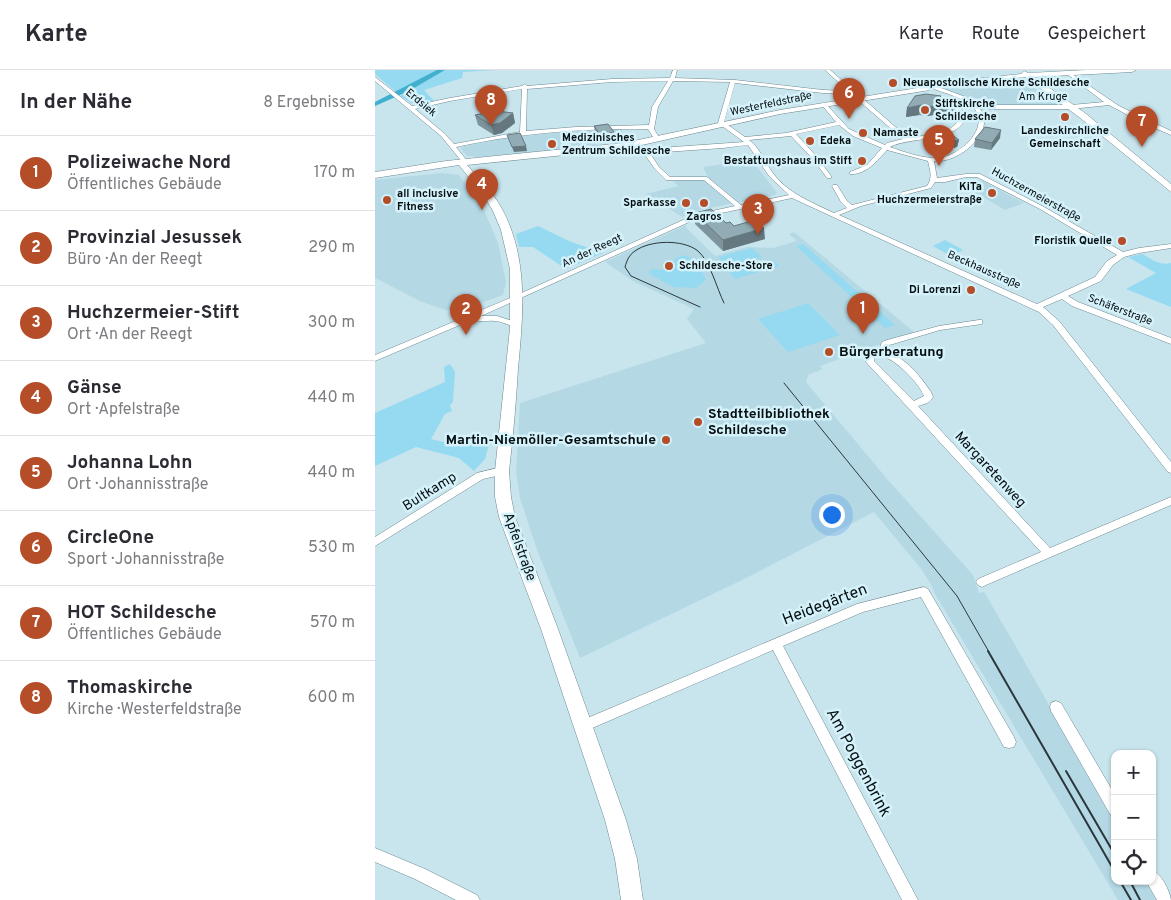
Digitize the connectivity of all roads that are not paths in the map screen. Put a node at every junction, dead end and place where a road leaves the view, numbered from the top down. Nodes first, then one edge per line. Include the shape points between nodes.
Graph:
1 (675, 70) edge
2 (827, 70) edge
3 (1131, 70) edge
4 (1024, 72) edge
5 (1069, 73) junction
6 (375, 78) edge
7 (671, 81) junction
8 (733, 81) junction
9 (525, 86) junction
10 (933, 87) junction
11 (852, 92) junction
12 (860, 98) junction
13 (1109, 103) junction
14 (824, 104) junction
15 (976, 107) junction
16 (1071, 107) junction
17 (411, 108) junction
18 (957, 108) edge
19 (841, 123) junction
20 (723, 126) junction
21 (651, 127) junction
22 (1170, 132) edge
23 (523, 133) junction
24 (944, 133) junction
25 (793, 134) junction
26 (950, 137) edge
27 (657, 139) junction
28 (906, 139) junction
29 (747, 141) junction
30 (956, 141) edge
31 (453, 146) junction
32 (886, 146) junction
33 (966, 147) junction
34 (579, 151) junction
35 (930, 159) junction
36 (504, 161) junction
37 (467, 165) junction
38 (490, 168) dead end
39 (852, 173) dead end
40 (375, 176) edge
41 (829, 177) dead end
42 (934, 177) junction
43 (835, 186) dead end
44 (1171, 189) edge
45 (792, 196) junction
46 (740, 207) junction
47 (851, 208) junction
48 (836, 214) junction
49 (1171, 246) edge
50 (1123, 255) junction
51 (1063, 296) junction
52 (518, 298) junction
53 (1037, 307) junction
54 (979, 322) dead end
55 (457, 323) junction
56 (516, 325) junction
57 (1171, 341) edge
58 (883, 352) junction
59 (375, 358) edge
60 (912, 405) junction
61 (1171, 469) edge
62 (501, 472) junction
63 (1171, 501) edge
64 (375, 542) edge
65 (1049, 554) junction
66 (982, 582) dead end
67 (775, 643) junction
68 (1056, 707) dead end
69 (583, 726) junction
70 (1009, 742) dead end
71 (1111, 802) edge
72 (375, 855) edge
73 (1156, 884) edge
74 (472, 900) edge
75 (632, 900) edge
76 (910, 900) edge
77 (1165, 900) edge

1 - 7 street
2 - 11 street
3 - 5 main road, Westerfeldstraße
4 - 5 main road, Westerfeldstraße
4 - 10 main road, Westerfeldstraße
4 - 16 main road
5 - 13 street
6 - 17 street, Erdsiek
7 - 8 street
7 - 9 street
7 - 21 street via 655,107
8 - 11 street
8 - 20 street via 720,121
9 - 17 street via 464,95
9 - 23 street
10 - 12 main road, Westerfeldstraße
10 - 15 street
11 - 12 street
12 - 14 main road, Westerfeldstraße
12 - 28 street
13 - 16 street, Am Kruge
13 - 22 street via 1140,121
14 - 19 street
14 - 20 main road, Westerfeldstraße
15 - 16 street, Am Kruge
15 - 33 street via 983,124
16 - 44 main road
17 - 31 street, Erdsiek
18 - 24 street via 963,115 963,121 952,131
19 - 25 street
19 - 32 street via 847,130
20 - 27 main road, Westerfeldstraße
20 - 29 street, Beckhausstraße
21 - 23 street
21 - 27 street
23 - 31 street
24 - 26 street
24 - 28 street
25 - 29 street
25 - 41 street
27 - 34 main road, Westerfeldstraße
28 - 32 street
29 - 45 street, Beckhausstraße via 771,175
29 - 46 street via 706,148 646,152 668,179 705,178
30 - 33 street
31 - 37 street
32 - 35 street
32 - 39 street via 869,166
33 - 35 street via 950,157
34 - 36 main road, Westerfeldstraße
34 - 37 main road, Westerfeldstraße
35 - 42 street via 935,169
36 - 37 main road, Westerfeldstraße
36 - 38 main road
37 - 40 main road, Westerfeldstraße
37 - 52 main road, Apfelstraße via 475,181 484,182 499,211 515,265
42 - 47 street, Huchzermeierstraße via 931,186 925,189
42 - 50 street, Huchzermeierstraße via 944,182 978,175
43 - 47 street
45 - 46 street, An der Reegt
45 - 48 street, Beckhausstraße
46 - 52 street, An der Reegt via 686,220
47 - 48 street, Huchzermeierstraße
48 - 53 street, Beckhausstraße
49 - 50 street
50 - 51 street via 1109,264 1098,279
51 - 53 street
51 - 57 street, Schäferstraße via 1075,304
52 - 55 street, An der Reegt
52 - 56 main road, Apfelstraße
53 - 61 street, Beckhausstraße via 1056,323
54 - 58 street, Margaretenweg via 939,328 889,342
55 - 56 street, An der Reegt via 491,317
55 - 59 street, An der Reegt
56 - 62 main road, Apfelstraße
58 - 60 street, Margaretenweg via 874,353 870,357 871,362
58 - 60 street via 891,355 927,392 929,397 925,401
60 - 65 street, Margaretenweg
62 - 64 street, Bultkamp via 480,476
62 - 69 main road, Apfelstraße via 507,517
63 - 65 street
65 - 66 street
67 - 69 street, Heidegärten
67 - 70 street, Heidegärten via 861,606 924,592
67 - 76 street, Am Poggenbrink
68 - 71 street
69 - 75 main road, Apfelstraße via 623,841
72 - 74 street
73 - 77 street

